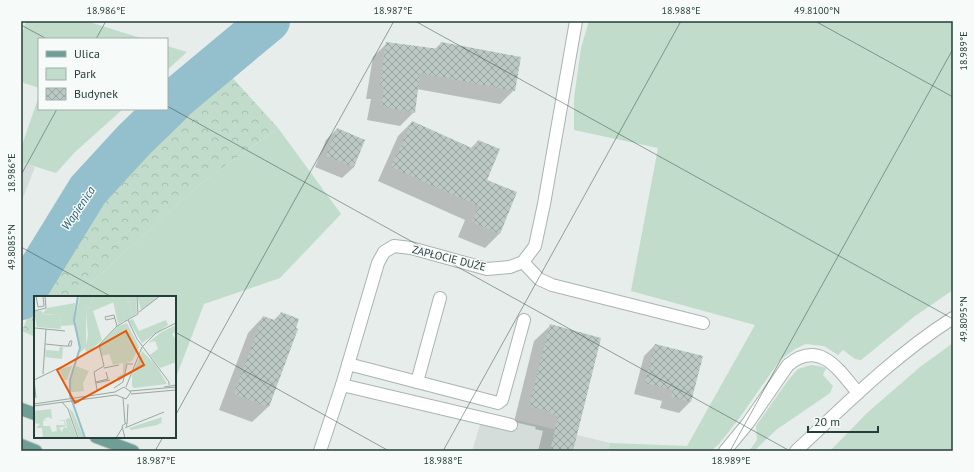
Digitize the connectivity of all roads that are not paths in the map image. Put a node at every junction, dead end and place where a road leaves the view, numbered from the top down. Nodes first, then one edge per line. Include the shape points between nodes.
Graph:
1 (576, 21) edge
2 (523, 262) junction
3 (440, 298) dead end
4 (953, 318) edge
5 (524, 320) dead end
6 (703, 324) dead end
7 (348, 364) junction
8 (417, 382) junction
9 (342, 385) junction
10 (858, 393) junction
11 (22, 410) edge
12 (34, 414) edge
13 (511, 424) dead end
14 (99, 438) edge
15 (21, 445) edge
16 (36, 451) edge
17 (133, 451) edge
18 (320, 451) edge
19 (724, 451) edge
20 (796, 451) edge

1 - 2 street via 535,246
2 - 6 street via 539,279 552,285
2 - 7 street, ZAPŁOCIE DUŻE via 510,267 487,268 394,246 384,252 378,263
3 - 8 street
4 - 10 street via 907,351
5 - 8 street via 502,400 498,403
7 - 8 street
7 - 9 street, ZAPŁOCIE DUŻE
9 - 13 street
9 - 18 street, ZAPŁOCIE DUŻE
10 - 19 street via 836,366 826,359 816,355 796,358 788,365 748,424
10 - 20 street
11 - 12 main road
14 - 17 main road
15 - 16 main road

